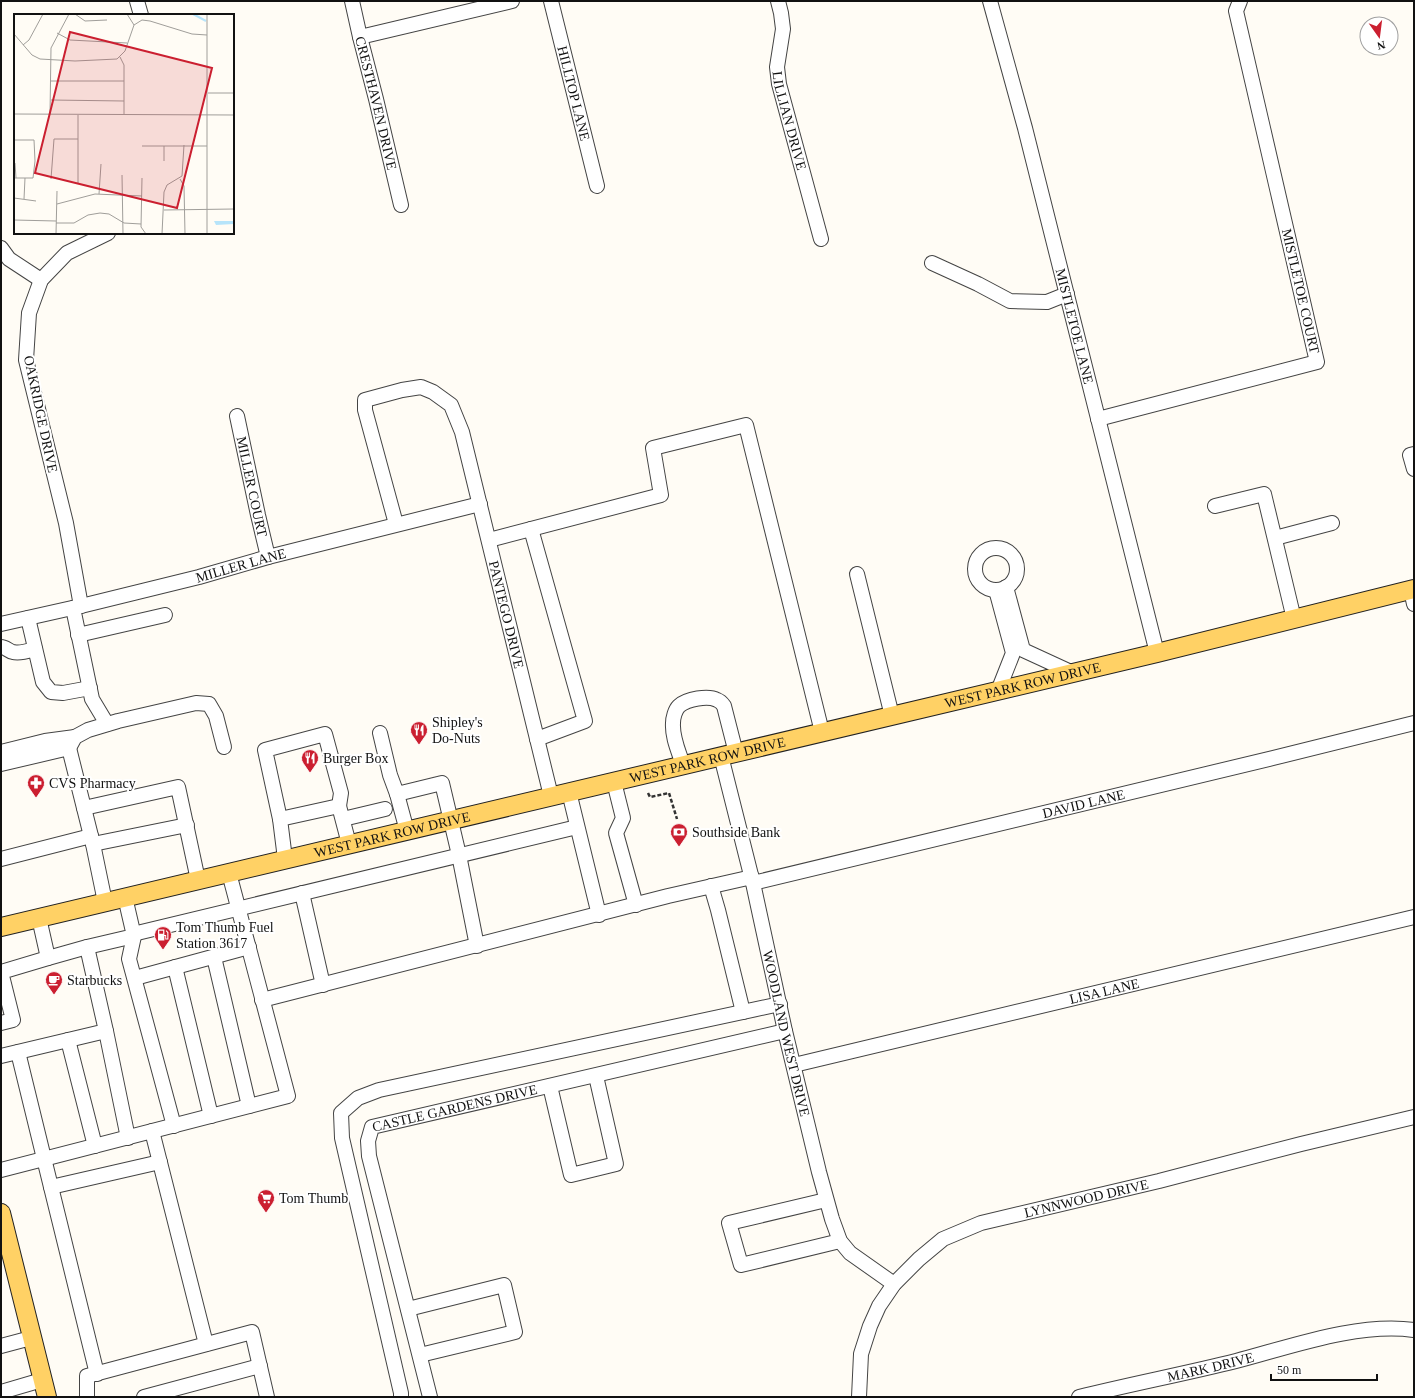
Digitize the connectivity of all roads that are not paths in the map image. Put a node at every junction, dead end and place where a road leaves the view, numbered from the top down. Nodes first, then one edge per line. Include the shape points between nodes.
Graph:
1 (137, 1) edge
2 (352, 1) edge
3 (512, 1) edge
4 (551, 1) edge
5 (778, 1) edge
6 (990, 1) edge
7 (1240, 1) edge
8 (141, 14) edge
9 (360, 37) junction
10 (597, 186) dead end
11 (401, 205) dead end
12 (106, 234) edge
13 (821, 239) dead end
14 (1, 248) edge
15 (932, 263) dead end
16 (41, 280) junction
17 (1067, 294) junction
18 (237, 416) dead end
19 (1098, 419) junction
20 (1414, 454) edge
21 (1414, 469) edge
22 (480, 504) junction
23 (1215, 506) dead end
24 (1332, 523) dead end
25 (396, 524) junction
26 (531, 529) junction
27 (1275, 538) junction
28 (489, 540) junction
29 (268, 557) junction
30 (857, 574) dead end
31 (1001, 589) dead end
32 (1413, 595) edge
33 (77, 607) junction
34 (166, 615) dead end
35 (28, 618) junction
36 (1294, 619) junction
37 (1, 624) edge
38 (78, 635) junction
39 (1, 647) edge
40 (35, 649) junction
41 (1018, 652) junction
42 (1157, 653) junction
43 (1073, 673) junction
44 (90, 688) junction
45 (998, 690) junction
46 (892, 716) junction
47 (1414, 723) edge
48 (107, 724) junction
49 (822, 732) junction
50 (380, 734) dead end
51 (537, 738) junction
52 (72, 742) junction
53 (224, 747) dead end
54 (1, 752) edge
55 (729, 754) junction
56 (1, 764) edge
57 (683, 765) junction
58 (614, 782) junction
59 (569, 792) junction
60 (397, 794) junction
61 (551, 796) junction
62 (84, 808) junction
63 (386, 809) dead end
64 (341, 813) junction
65 (280, 819) junction
66 (450, 820) junction
67 (187, 825) junction
68 (577, 827) junction
69 (407, 831) junction
70 (92, 840) junction
71 (349, 844) junction
72 (460, 855) junction
73 (1, 858) edge
74 (285, 859) junction
75 (229, 873) junction
76 (198, 880) junction
77 (752, 880) junction
78 (711, 886) junction
79 (302, 893) junction
80 (126, 897) junction
81 (105, 902) junction
82 (636, 905) junction
83 (238, 908) junction
84 (599, 915) junction
85 (1414, 917) edge
86 (39, 918) junction
87 (1, 927) edge
88 (133, 935) junction
89 (477, 946) junction
90 (87, 947) junction
91 (249, 947) junction
92 (214, 957) junction
93 (48, 958) junction
94 (175, 967) junction
95 (134, 978) junction
96 (323, 985) junction
97 (262, 1000) junction
98 (780, 1004) junction
99 (743, 1012) junction
100 (1, 1023) edge
101 (106, 1031) junction
102 (786, 1031) junction
103 (68, 1040) junction
104 (18, 1052) junction
105 (1, 1056) edge
106 (794, 1066) junction
107 (596, 1076) junction
108 (550, 1086) junction
109 (249, 1106) junction
110 (211, 1116) junction
111 (1414, 1117) edge
112 (174, 1126) junction
113 (152, 1131) junction
114 (128, 1138) junction
115 (95, 1146) junction
116 (44, 1159) junction
117 (160, 1162) junction
118 (1, 1170) edge
119 (51, 1187) junction
120 (826, 1200) junction
121 (1, 1213) edge
122 (840, 1241) junction
123 (894, 1284) junction
124 (408, 1308) junction
125 (1414, 1330) edge
126 (31, 1338) junction
127 (206, 1344) junction
128 (1, 1346) edge
129 (420, 1355) junction
130 (260, 1366) junction
131 (97, 1374) junction
132 (44, 1389) edge
133 (1, 1392) edge
134 (186, 1392) edge
135 (87, 1397) edge
136 (144, 1397) edge
137 (267, 1397) edge
138 (401, 1397) edge
139 (430, 1397) edge
140 (859, 1397) edge
141 (1079, 1397) edge

1 - 8 street
2 - 9 street, CRESTHAVEN DRIVE
3 - 9 street
4 - 10 street, HILLTOP LANE
5 - 13 street, LILLIAN DRIVE via 783,29 777,67 779,84
6 - 17 street, MISTLETOE LANE
7 - 19 street, MISTLETOE COURT via 1236,11 1317,362
9 - 11 street, CRESTHAVEN DRIVE
12 - 16 street, OAKRIDGE DRIVE via 67,253
14 - 16 street via 9,259
15 - 17 street via 1010,301 1047,302
16 - 33 street, OAKRIDGE DRIVE via 29,313 26,360 66,523
17 - 19 street, MISTLETOE LANE
18 - 29 street, MILLER COURT
19 - 42 street, MISTLETOE LANE
20 - 21 street via 1410,455
22 - 25 street, MILLER LANE
22 - 25 street, PANTEGO DRIVE via 462,432 451,405 421,387 402,390 365,400 365,410
22 - 28 street, PANTEGO DRIVE
23 - 27 street via 1264,494
24 - 27 street
25 - 29 street, MILLER LANE
26 - 28 street
26 - 49 street via 661,495 653,448 746,425
26 - 51 street via 585,721
27 - 36 street
28 - 51 street, PANTEGO DRIVE
29 - 33 street, MILLER LANE
30 - 46 street
31 - 41 street
32 - 36 main road, WEST PARK ROW DRIVE
33 - 35 street, MILLER LANE
33 - 38 street, OAKRIDGE DRIVE
34 - 38 street
35 - 37 street, MILLER LANE
35 - 40 street
36 - 42 main road, WEST PARK ROW DRIVE
38 - 44 street, OAKRIDGE DRIVE
39 - 40 street via 20,653
40 - 44 street via 43,682 51,692 63,693
41 - 43 street
41 - 45 street
42 - 43 main road, WEST PARK ROW DRIVE
43 - 45 main road, WEST PARK ROW DRIVE
44 - 48 street, OAKRIDGE DRIVE via 92,699
45 - 46 main road, WEST PARK ROW DRIVE
46 - 49 main road, WEST PARK ROW DRIVE
47 - 77 street, DAVID LANE
48 - 52 street via 88,730
48 - 53 street via 196,703 209,704 216,716
49 - 55 main road, WEST PARK ROW DRIVE
50 - 60 street
51 - 61 street, PANTEGO DRIVE
52 - 54 street via 45,742
52 - 56 street
52 - 62 street
55 - 57 main road, WEST PARK ROW DRIVE
55 - 57 street via 724,706 716,699 689,701 676,711 673,723 674,739
55 - 77 street, WOODLAND WEST DRIVE
57 - 58 main road, WEST PARK ROW DRIVE
58 - 59 main road, WEST PARK ROW DRIVE
58 - 82 street via 623,818 616,833
59 - 61 main road, WEST PARK ROW DRIVE
59 - 68 street
60 - 66 street via 442,783
60 - 69 street
61 - 66 main road, WEST PARK ROW DRIVE
62 - 67 street via 178,787
62 - 70 street
63 - 64 street
64 - 65 street
64 - 65 street via 341,793 325,734 264,750
64 - 71 street
65 - 74 street
66 - 69 main road, WEST PARK ROW DRIVE
66 - 72 street
67 - 70 street
67 - 76 street
68 - 72 street
68 - 84 street
69 - 71 main road, WEST PARK ROW DRIVE
70 - 73 street
70 - 81 street
71 - 74 main road, WEST PARK ROW DRIVE
72 - 79 street
72 - 89 street
74 - 75 main road, WEST PARK ROW DRIVE
75 - 76 main road, WEST PARK ROW DRIVE
75 - 83 street
76 - 80 main road, WEST PARK ROW DRIVE
77 - 78 street, DAVID LANE
77 - 98 street, WOODLAND WEST DRIVE
78 - 82 street, DAVID LANE
78 - 99 street
79 - 83 street
79 - 96 street
80 - 81 main road, WEST PARK ROW DRIVE
80 - 88 street
81 - 86 main road, WEST PARK ROW DRIVE
82 - 84 street, DAVID LANE
83 - 88 street
83 - 91 street
84 - 89 street, DAVID LANE
85 - 106 street, LISA LANE
86 - 87 main road, WEST PARK ROW DRIVE
86 - 93 street
88 - 90 street
88 - 95 street via 129,958
89 - 96 street, DAVID LANE
90 - 93 street
90 - 101 street
91 - 92 street
91 - 97 street
92 - 94 street
92 - 109 street
93 - 100 street via 1,972 13,1020
94 - 95 street
94 - 110 street
95 - 112 street
96 - 97 street, DAVID LANE
97 - 109 street via 288,1096
98 - 99 street
98 - 102 street, WOODLAND WEST DRIVE
99 - 138 street via 379,1090 358,1098 341,1113 342,1138
101 - 103 street
101 - 114 street
102 - 106 street, WOODLAND WEST DRIVE
102 - 107 street, CASTLE GARDENS DRIVE
103 - 104 street
103 - 115 street
104 - 105 street
104 - 116 street
106 - 120 street, WOODLAND WEST DRIVE
107 - 108 street, CASTLE GARDENS DRIVE
107 - 108 street via 616,1164 571,1175
108 - 124 street, CASTLE GARDENS DRIVE via 372,1127 368,1141 369,1156
109 - 110 street
110 - 112 street
111 - 123 street, LYNNWOOD DRIVE via 981,1223 943,1239
112 - 113 street
113 - 114 street
113 - 117 street
114 - 115 street
115 - 116 street
116 - 118 street
116 - 119 street
117 - 119 street
117 - 127 street
119 - 131 street
120 - 122 street, WOODLAND WEST DRIVE
120 - 122 street via 729,1223 741,1265
121 - 126 main road
122 - 123 street, WOODLAND WEST DRIVE via 850,1253
123 - 140 street, LYNNWOOD DRIVE via 879,1306 861,1354
124 - 129 street, CASTLE GARDENS DRIVE
124 - 129 street via 504,1284 515,1332
125 - 141 street, MARK DRIVE via 1396,1327 1339,1334
126 - 128 street
126 - 132 main road
127 - 130 street via 252,1332
127 - 131 street
129 - 139 street, CASTLE GARDENS DRIVE
130 - 134 street
130 - 137 street
131 - 135 street via 87,1376
132 - 133 street
134 - 136 street

